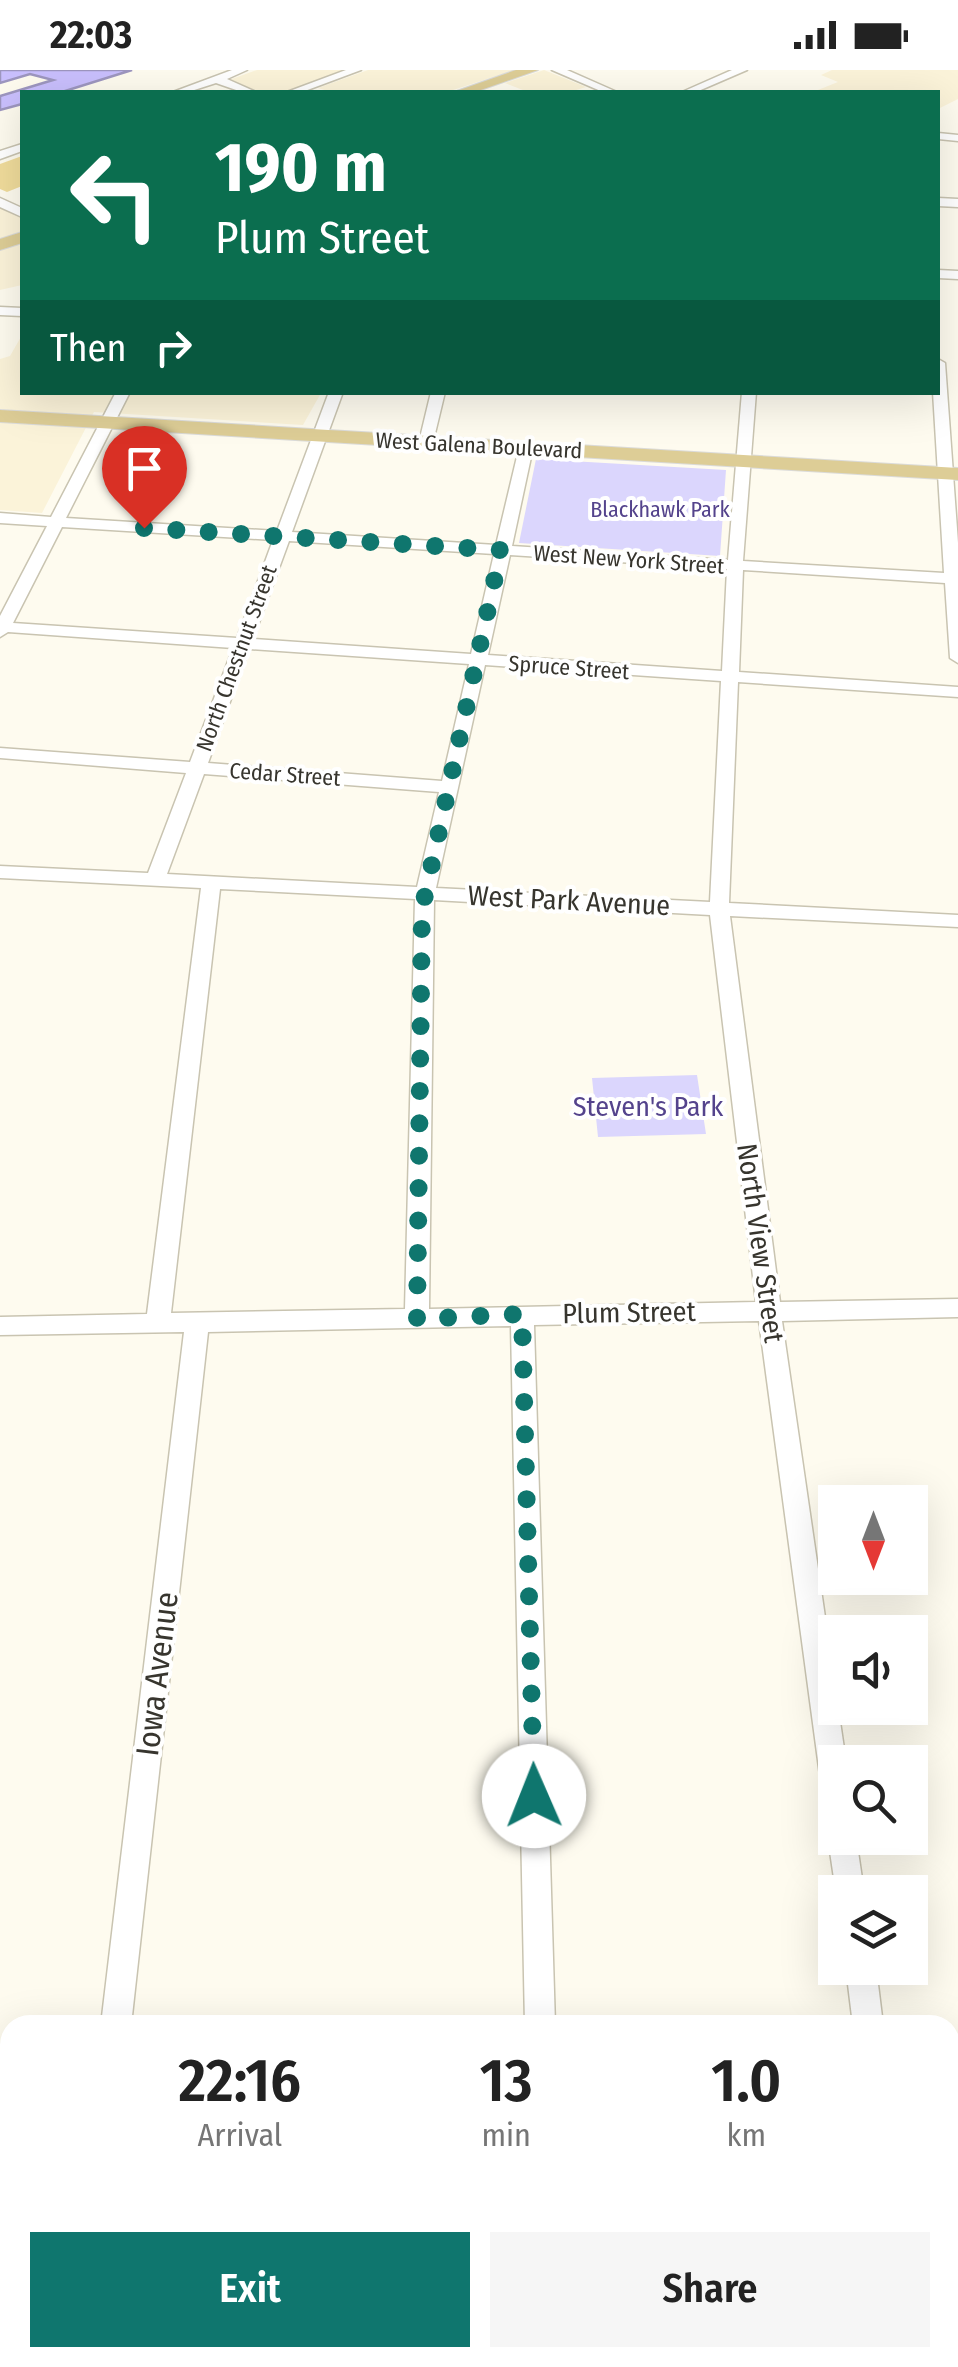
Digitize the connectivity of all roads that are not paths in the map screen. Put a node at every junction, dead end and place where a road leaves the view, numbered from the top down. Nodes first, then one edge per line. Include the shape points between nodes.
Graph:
1 (242, 70) edge
2 (356, 70) edge
3 (532, 70) edge
4 (558, 70) edge
5 (742, 70) edge
6 (218, 79) junction
7 (185, 90) edge
8 (246, 90) edge
9 (299, 90) edge
10 (467, 90) edge
11 (607, 90) edge
12 (693, 90) edge
13 (940, 380) edge
14 (121, 395) edge
15 (335, 395) edge
16 (437, 395) edge
17 (748, 395) edge
18 (0, 416) edge
19 (108, 423) junction
20 (320, 436) junction
21 (426, 442) junction
22 (526, 448) junction
23 (741, 460) junction
24 (951, 473) edge
25 (0, 518) edge
26 (57, 522) junction
27 (281, 537) junction
28 (501, 550) junction
29 (736, 566) junction
30 (955, 579) edge
31 (1, 629) edge
32 (240, 645) junction
33 (958, 658) edge
34 (478, 661) junction
35 (729, 678) junction
36 (958, 692) edge
37 (0, 753) edge
38 (196, 768) junction
39 (450, 787) junction
40 (0, 872) edge
41 (154, 881) junction
42 (211, 884) junction
43 (426, 894) junction
44 (719, 906) junction
45 (958, 921) edge
46 (958, 1308) edge
47 (769, 1310) junction
48 (522, 1314) junction
49 (417, 1319) junction
50 (158, 1322) junction
51 (197, 1322) junction
52 (0, 1326) edge
53 (830, 1745) edge
54 (862, 1985) edge
55 (117, 2015) edge
56 (540, 2015) edge
57 (867, 2015) edge

1 - 6 street
2 - 9 street
3 - 10 main road
4 - 11 street
5 - 12 street
6 - 7 street
6 - 8 street
13 - 24 street
14 - 19 street
15 - 20 street, North Chestnut Street
16 - 21 street
17 - 23 street, North View Street
18 - 19 main road, West Galena Boulevard
19 - 20 main road, West Galena Boulevard
19 - 26 street
20 - 21 main road, West Galena Boulevard
20 - 27 street, North Chestnut Street
21 - 22 main road, West Galena Boulevard
22 - 23 main road, West Galena Boulevard
22 - 28 street
23 - 24 main road, West Galena Boulevard
23 - 29 street, North View Street
24 - 30 street
25 - 26 street, West New York Street
26 - 27 street, West New York Street
26 - 31 street
27 - 28 street, West New York Street
27 - 32 street, North Chestnut Street
28 - 29 street, West New York Street
28 - 34 street
29 - 30 street, West New York Street
29 - 35 street, North View Street
30 - 33 street
31 - 32 street, Spruce Street
32 - 34 street, Spruce Street
32 - 38 street, North Chestnut Street
34 - 35 street, Spruce Street
34 - 39 street
35 - 36 street, Spruce Street
35 - 44 street, North View Street
37 - 38 street, Cedar Street
38 - 39 street, Cedar Street
38 - 41 street, North Chestnut Street
39 - 43 street
40 - 41 street, West Park Avenue
41 - 42 street, West Park Avenue
42 - 43 street, West Park Avenue
42 - 50 street
43 - 44 street, West Park Avenue
43 - 49 street
44 - 45 street, West Park Avenue
44 - 47 street, North View Street
46 - 47 street, Plum Street
47 - 48 street, Plum Street
47 - 53 street, North View Street
48 - 49 street, Plum Street
48 - 56 street
49 - 51 street, Plum Street
50 - 51 street, Plum Street
50 - 52 street, Plum Street
51 - 55 street, Iowa Avenue
54 - 57 street

